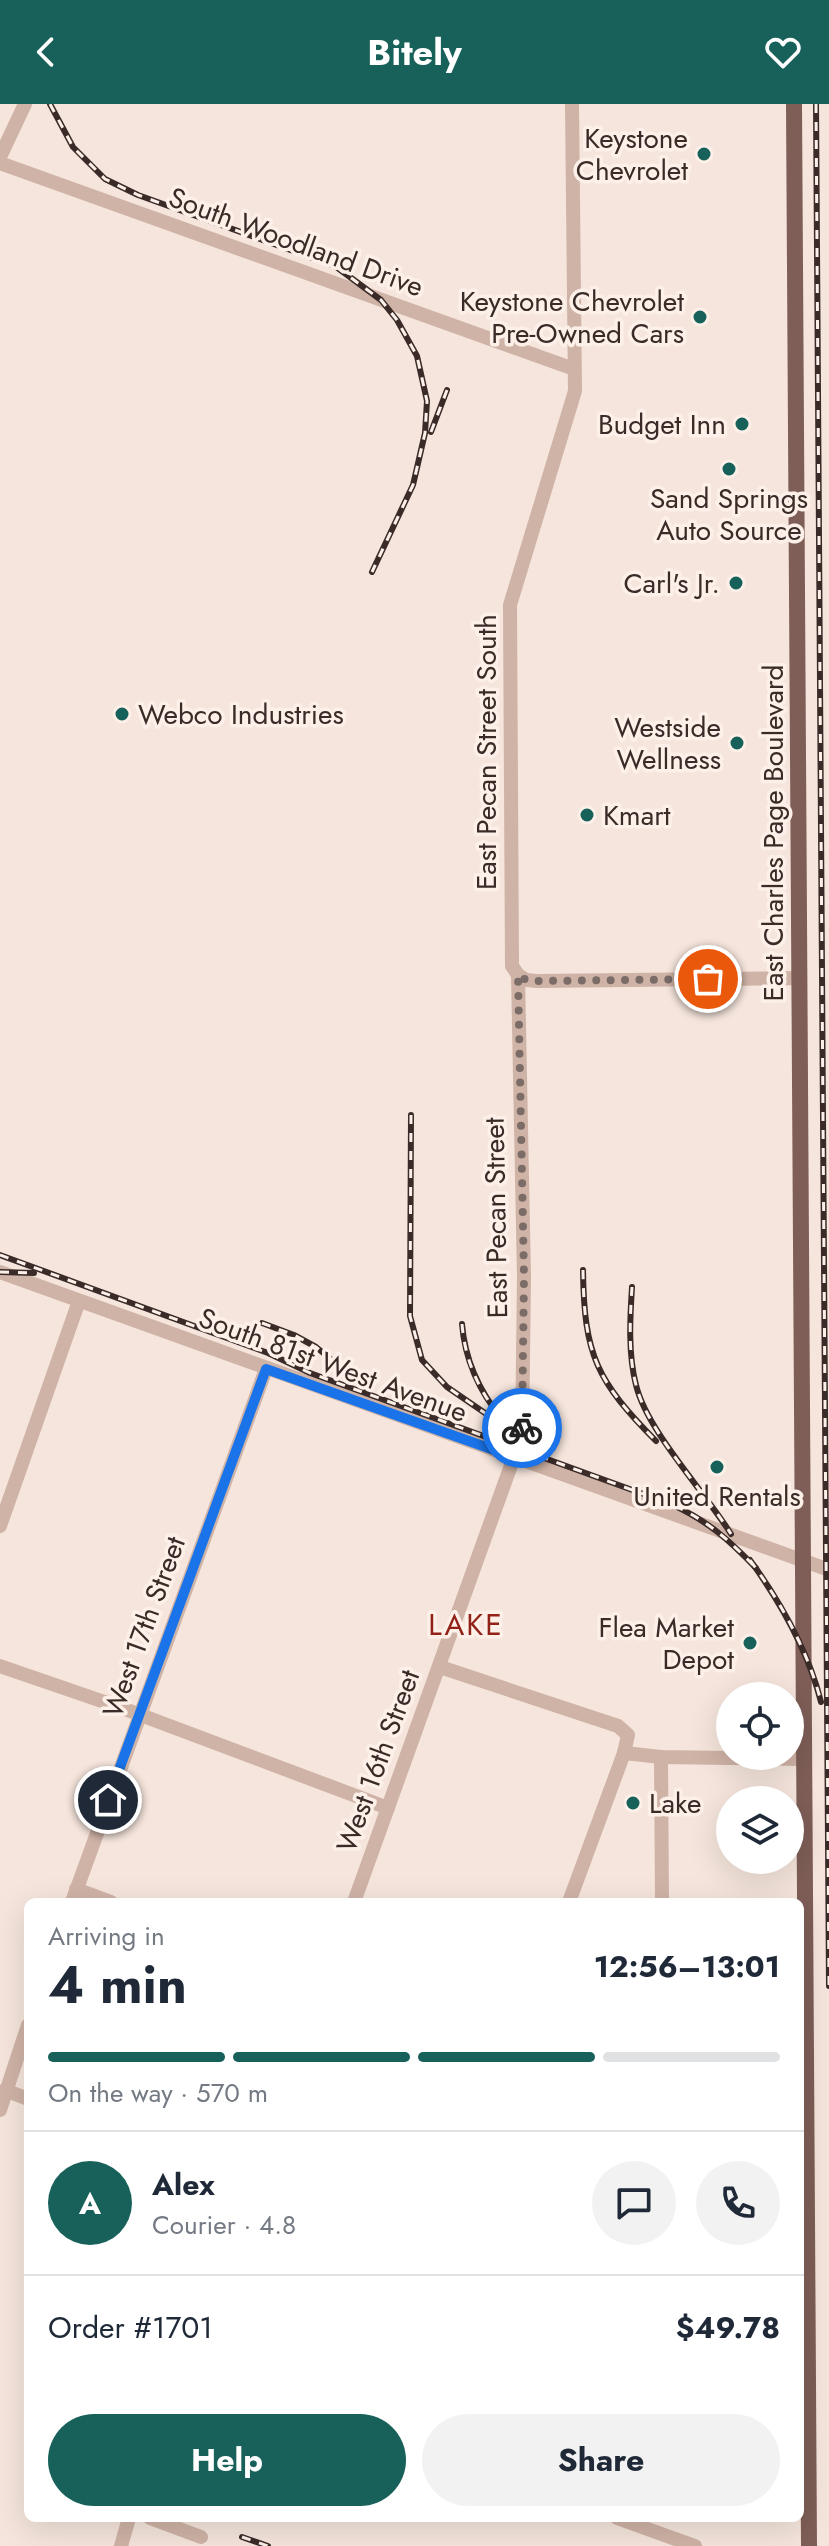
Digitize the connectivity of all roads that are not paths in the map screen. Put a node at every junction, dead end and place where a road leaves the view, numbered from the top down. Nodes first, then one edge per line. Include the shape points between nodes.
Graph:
1 (25, 104) edge
2 (572, 104) edge
3 (794, 104) edge
4 (0, 157) edge
5 (0, 163) edge
6 (574, 369) junction
7 (518, 975) junction
8 (800, 978) junction
9 (0, 1272) edge
10 (79, 1301) junction
11 (266, 1369) junction
12 (514, 1457) junction
13 (0, 1526) edge
14 (803, 1562) junction
15 (829, 1570) edge
16 (0, 1666) edge
17 (440, 1667) junction
18 (139, 1716) junction
19 (624, 1753) junction
20 (661, 1757) junction
21 (805, 1759) junction
22 (388, 1808) junction
23 (74, 1896) edge
24 (355, 1898) edge
25 (570, 1898) edge
26 (662, 1898) edge
27 (24, 2036) edge
28 (5, 2090) junction
29 (24, 2097) edge
30 (0, 2110) edge
31 (804, 2156) edge
32 (128, 2522) edge
33 (161, 2522) edge
34 (628, 2522) edge
35 (201, 2537) dead end
36 (121, 2546) edge
37 (695, 2546) edge
38 (809, 2546) edge

1 - 4 street
2 - 6 street, East Pecan Street South
3 - 8 main road, East Charles Page Boulevard
5 - 6 street, South Woodland Drive
6 - 7 street, East Pecan Street South via 575,391 510,605 512,966
7 - 8 street via 537,981
7 - 12 street, East Pecan Street via 523,1356 522,1439
8 - 14 main road, East Charles Page Boulevard
9 - 10 street, South 81st West Avenue
10 - 11 street, South 81st West Avenue
10 - 13 street
11 - 12 street, South 81st West Avenue
11 - 18 street, West 17th Street
12 - 14 street, South 81st West Avenue
12 - 17 street, West 16th Street
14 - 15 street, South 81st West Avenue
14 - 21 main road, East Charles Page Boulevard
16 - 18 street
17 - 19 street via 618,1726 628,1735
17 - 22 street, West 16th Street
18 - 22 street
18 - 23 street, West 17th Street
19 - 20 street
19 - 25 street
20 - 21 street
20 - 26 street
21 - 31 main road, East Charles Page Boulevard
22 - 24 street, West 16th Street
27 - 28 street
28 - 29 street
28 - 30 street
31 - 38 main road, East Charles Page Boulevard
32 - 36 street
33 - 35 street
34 - 37 street

